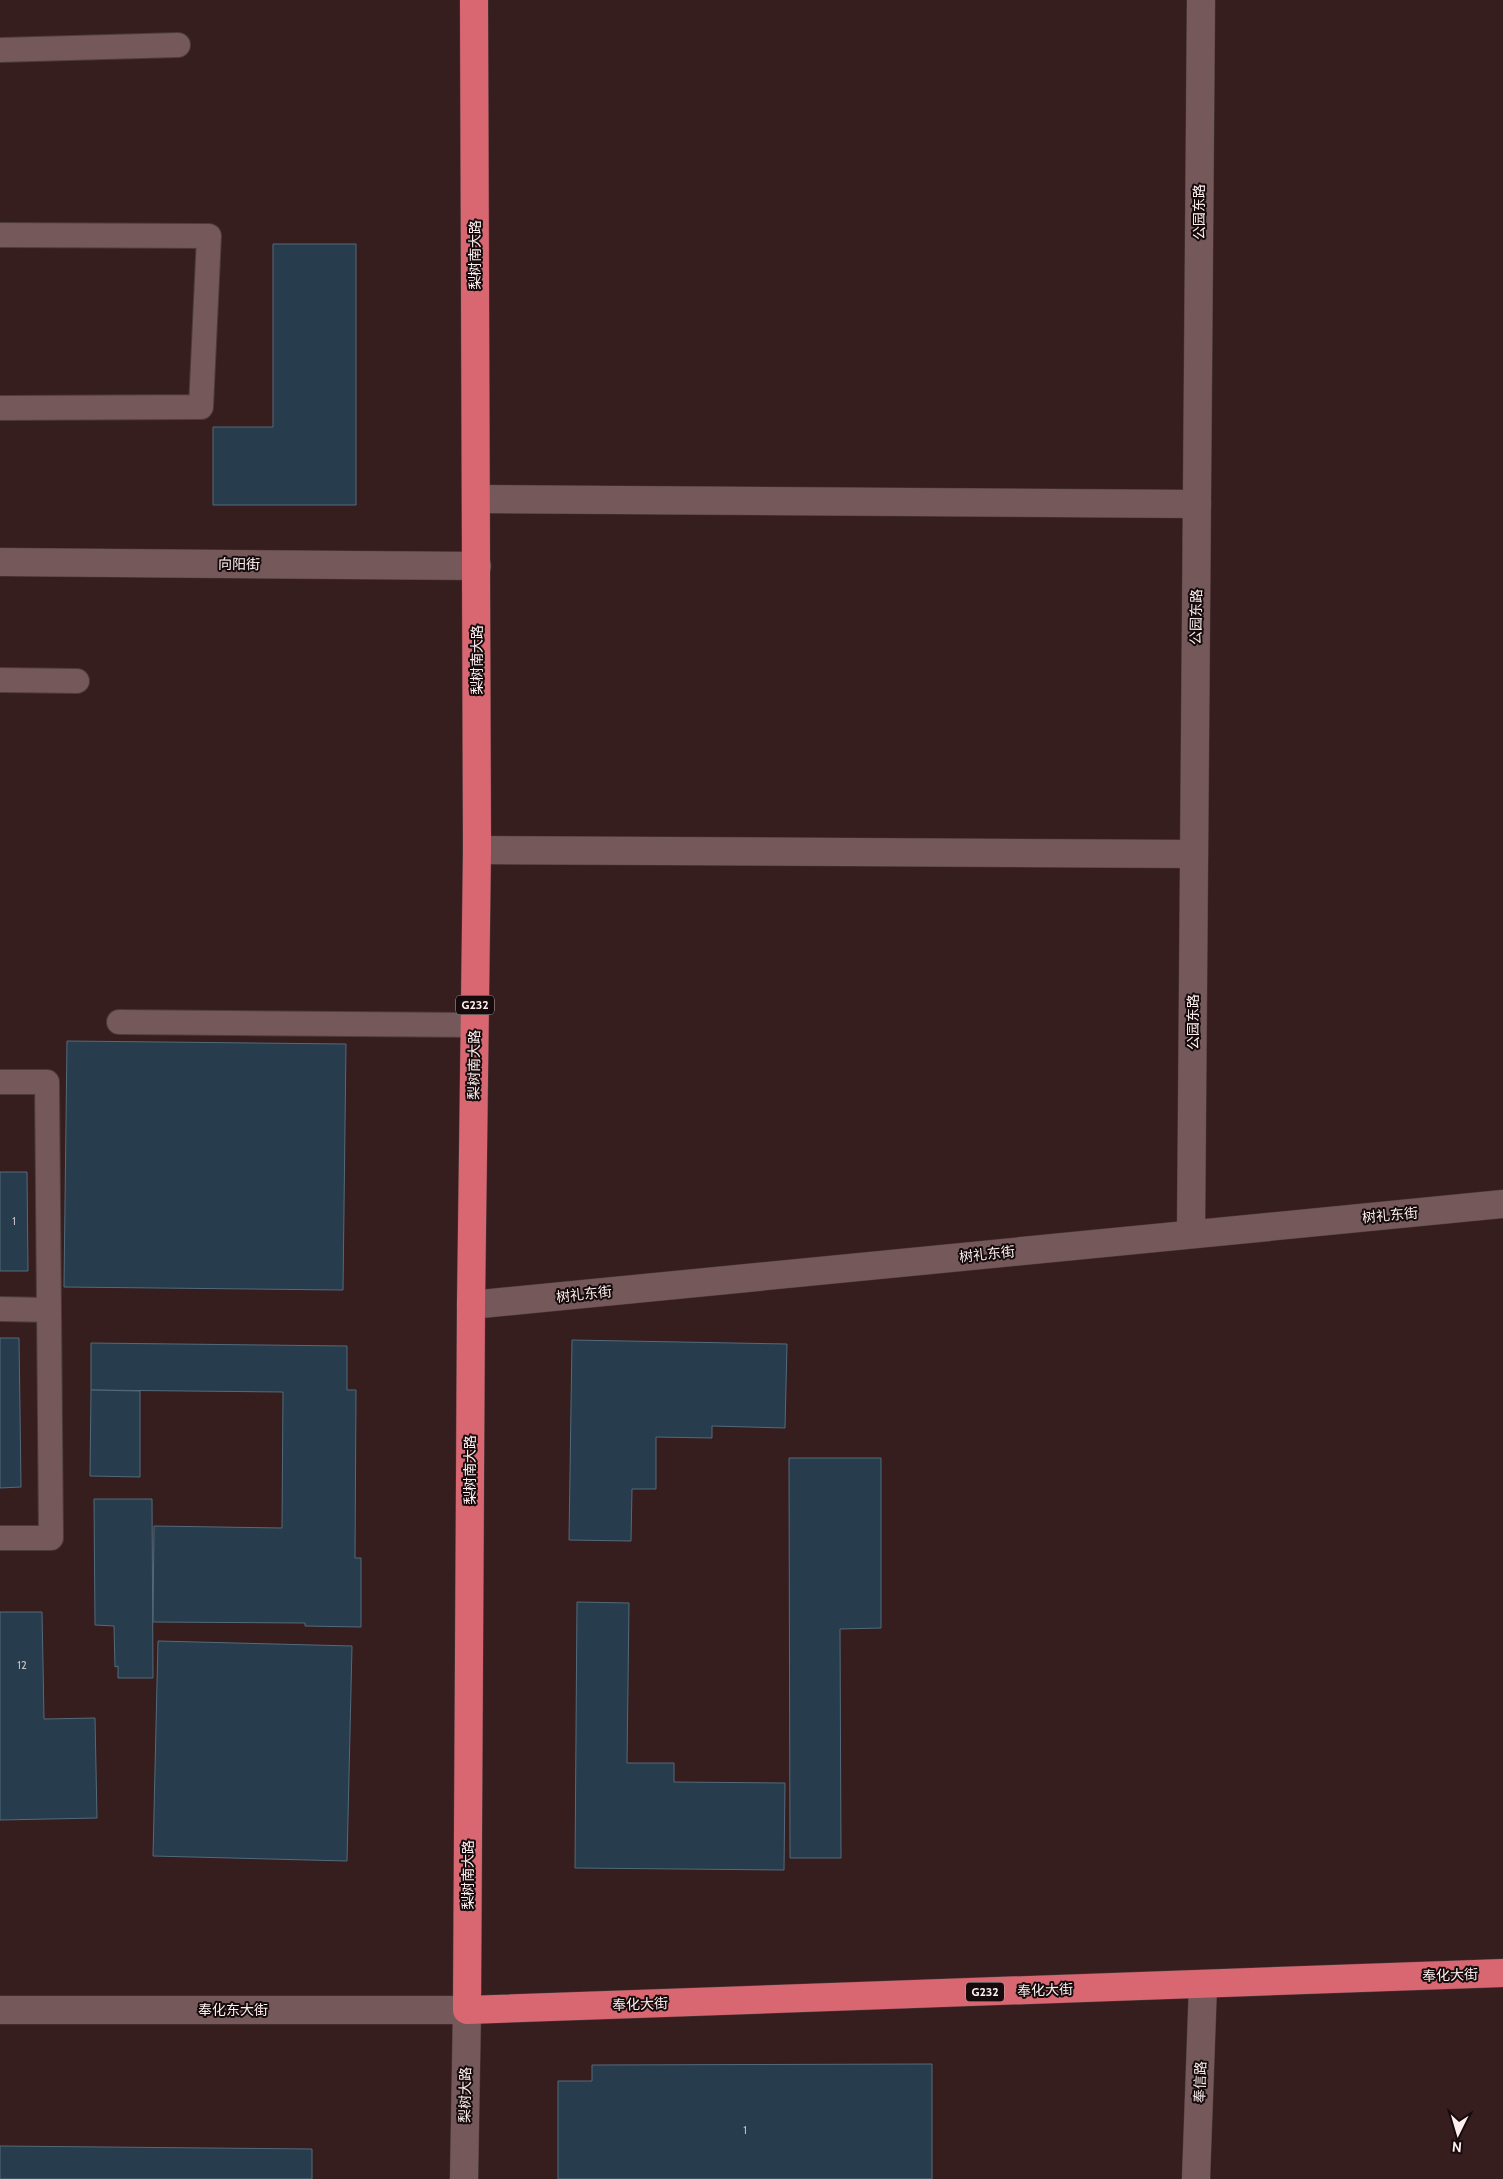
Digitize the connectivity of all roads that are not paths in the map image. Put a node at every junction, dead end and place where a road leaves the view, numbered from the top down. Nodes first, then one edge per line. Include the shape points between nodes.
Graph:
1 (474, 0) edge
2 (1201, 0) edge
3 (178, 45) dead end
4 (0, 50) edge
5 (0, 235) edge
6 (0, 408) edge
7 (476, 498) junction
8 (1197, 504) junction
9 (0, 562) edge
10 (477, 566) junction
11 (0, 680) edge
12 (76, 681) dead end
13 (478, 850) junction
14 (1194, 854) junction
15 (119, 1022) dead end
16 (474, 1025) junction
17 (0, 1082) edge
18 (1503, 1204) edge
19 (1191, 1234) junction
20 (471, 1305) junction
21 (0, 1309) edge
22 (48, 1310) junction
23 (0, 1538) edge
24 (1503, 1973) edge
25 (1203, 1985) junction
26 (0, 2010) edge
27 (467, 2010) junction
28 (464, 2179) edge
29 (1196, 2179) edge

1 - 7 highway, 梨树南大路 / G232
2 - 8 street, 公园东路
3 - 4 lane
5 - 6 lane via 209,236 201,407
7 - 8 street
7 - 10 highway, 梨树南大路 / G232
8 - 14 street, 公园东路
9 - 10 street, 向阳街
10 - 13 highway, 梨树南大路 / G232
11 - 12 lane
13 - 14 street
13 - 16 highway, 梨树南大路 / G232
14 - 19 street, 公园东路
15 - 16 lane
16 - 20 highway, 梨树南大路 / G232
17 - 22 lane via 46,1082
18 - 19 street, 树礼东街
19 - 20 street, 树礼东街
20 - 27 highway, 梨树南大路 / G232
21 - 22 lane
22 - 23 lane via 51,1538
24 - 25 highway, 奉化大街 / G232
25 - 27 highway, 奉化大街 / G232
25 - 29 street, 奉信路
26 - 27 street, 奉化东大街
27 - 28 street, 梨树大路

